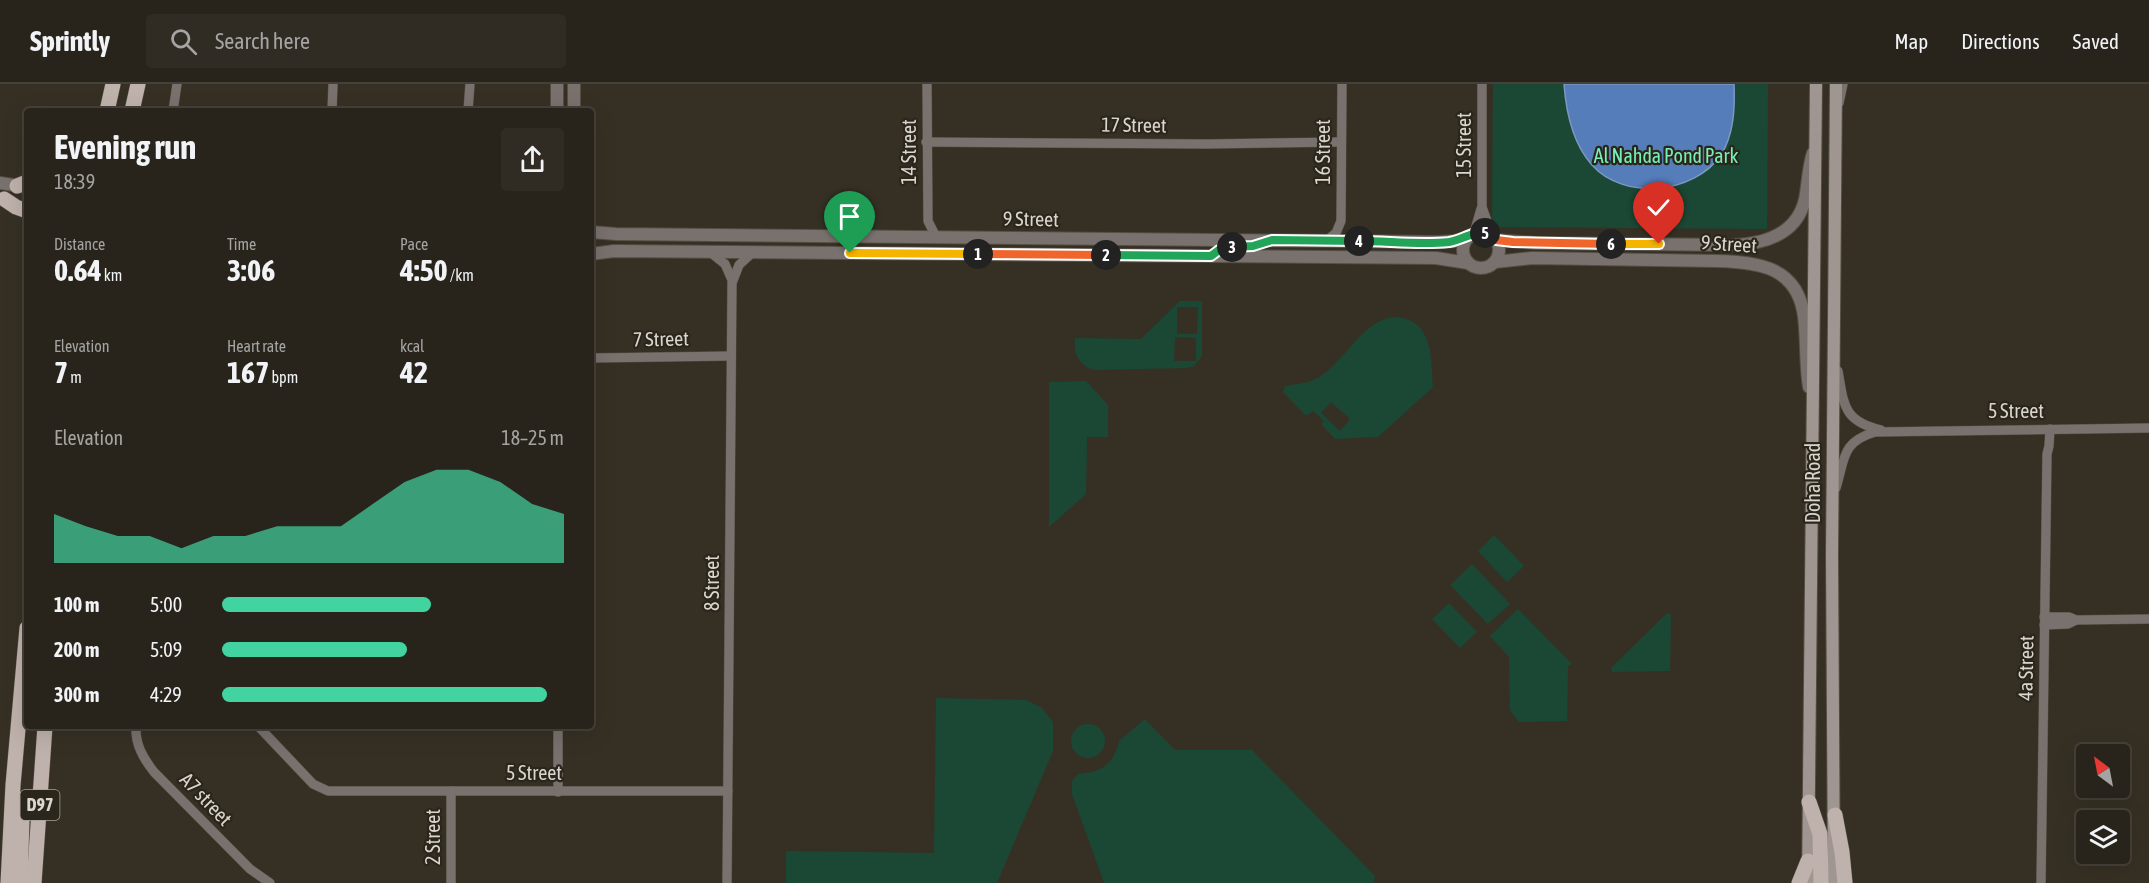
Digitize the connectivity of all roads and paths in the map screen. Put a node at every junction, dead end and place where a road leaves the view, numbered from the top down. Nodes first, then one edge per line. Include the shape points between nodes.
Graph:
1 (113, 84) edge
2 (119, 84) edge
3 (138, 84) edge
4 (177, 84) edge
5 (333, 84) edge
6 (470, 84) edge
7 (557, 84) edge
8 (574, 84) edge
9 (927, 84) edge
10 (1342, 84) edge
11 (1482, 84) edge
12 (1816, 84) edge
13 (1836, 84) edge
14 (1843, 84) edge
15 (108, 108) edge
16 (115, 108) edge
17 (133, 108) edge
18 (173, 108) edge
19 (332, 108) edge
20 (468, 108) edge
21 (557, 108) edge
22 (574, 108) edge
23 (1836, 111) junction
24 (926, 142) junction
25 (1341, 142) junction
26 (1816, 143) junction
27 (0, 183) edge
28 (24, 185) edge
29 (2, 198) edge
30 (24, 202) edge
31 (1482, 207) junction
32 (24, 209) edge
33 (928, 221) junction
34 (1341, 221) junction
35 (594, 232) edge
36 (1472, 235) junction
37 (919, 237) junction
38 (936, 237) junction
39 (1494, 237) junction
40 (1272, 240) junction
41 (1326, 241) junction
42 (1353, 241) junction
43 (709, 252) junction
44 (753, 252) junction
45 (594, 253) edge
46 (1211, 256) junction
47 (1495, 262) junction
48 (1468, 263) junction
49 (732, 283) junction
50 (1833, 354) junction
51 (731, 356) junction
52 (594, 358) edge
53 (1814, 407) junction
54 (2149, 428) edge
55 (2047, 429) junction
56 (1884, 431) junction
57 (1833, 495) junction
58 (2149, 619) edge
59 (2044, 621) junction
60 (24, 662) edge
61 (45, 729) edge
62 (136, 729) edge
63 (261, 729) edge
64 (558, 729) edge
65 (13, 785) junction
66 (452, 791) junction
67 (728, 791) junction
68 (558, 792) junction
69 (1809, 802) junction
70 (1835, 814) junction
71 (0, 835) edge
72 (36, 851) junction
73 (1808, 861) junction
74 (8, 883) edge
75 (20, 883) edge
76 (34, 883) edge
77 (46, 883) edge
78 (270, 883) edge
79 (451, 883) edge
80 (727, 883) edge
81 (1799, 883) edge
82 (1808, 883) edge
83 (1821, 883) edge
84 (1834, 883) edge
85 (1845, 883) edge
86 (2041, 883) edge

1 - 15 main road
2 - 16 main road
3 - 17 main road
4 - 18 street
5 - 19 street
6 - 20 street
7 - 21 street
8 - 22 street
9 - 24 street, 14 Street
10 - 25 street, 16 Street
11 - 31 street, 15 Street
12 - 26 main road, Doha Road
13 - 23 main road, Doha Road
14 - 23 street
23 - 50 main road, Doha Road
24 - 25 street, 17 Street
24 - 33 street, 14 Street
25 - 34 street, 16 Street
26 - 39 street, 9 Street via 1798,216 1783,233 1764,242 1559,243
26 - 53 main road, Doha Road
27 - 28 street
29 - 30 street
29 - 32 main road
31 - 36 street, 15 Street
31 - 39 street, 15 Street
33 - 37 street
33 - 38 street, 14 Street
34 - 41 street
34 - 42 street
35 - 37 street, 9 Street
36 - 39 street via 1480,232
36 - 42 street, 9 Street via 1447,242
36 - 48 street via 1463,247
37 - 38 street, 9 Street
38 - 40 street, 9 Street
39 - 47 street via 1500,251
40 - 41 street, 9 Street
40 - 46 street via 1223,248
41 - 42 street, 9 Street
43 - 44 street, 9 Street
43 - 45 street, 9 Street
43 - 49 street via 725,264
44 - 46 street, 9 Street
44 - 49 street, 8 Street via 739,265
46 - 48 street, 9 Street via 1436,258
47 - 48 street via 1485,268
47 - 53 street, 9 Street via 1532,258 1717,261 1748,262 1775,270 1794,287 1803,309
49 - 51 street, 8 Street
50 - 56 street, 5 Street via 1846,409 1858,422
50 - 57 main road, Doha Road
51 - 52 street, 7 Street
51 - 67 street, 8 Street
53 - 69 main road, Doha Road
54 - 55 street, 5 Street
55 - 56 street, 5 Street
55 - 59 street, 4a Street
56 - 57 street, 5 Street via 1861,437 1846,450
57 - 70 main road, Doha Road
58 - 59 street via 2076,620 2068,624
59 - 86 street, 4a Street
60 - 65 main road, D97
61 - 72 main road, D97
62 - 78 street, A7 street via 138,746 154,772 250,869
63 - 66 street, 5 Street via 322,790
64 - 68 street
65 - 71 main road via 3,808
65 - 74 main road, D97
65 - 75 main road via 22,820
66 - 68 street, 5 Street
66 - 79 street, 2 Street
67 - 68 street, 5 Street
67 - 80 street, 8 Street
69 - 73 main road, Doha Road
69 - 83 main road via 1820,834
70 - 84 main road, Doha Road
70 - 85 main road
72 - 76 main road, D97
72 - 77 main road
73 - 81 main road
73 - 82 main road, Doha Road

